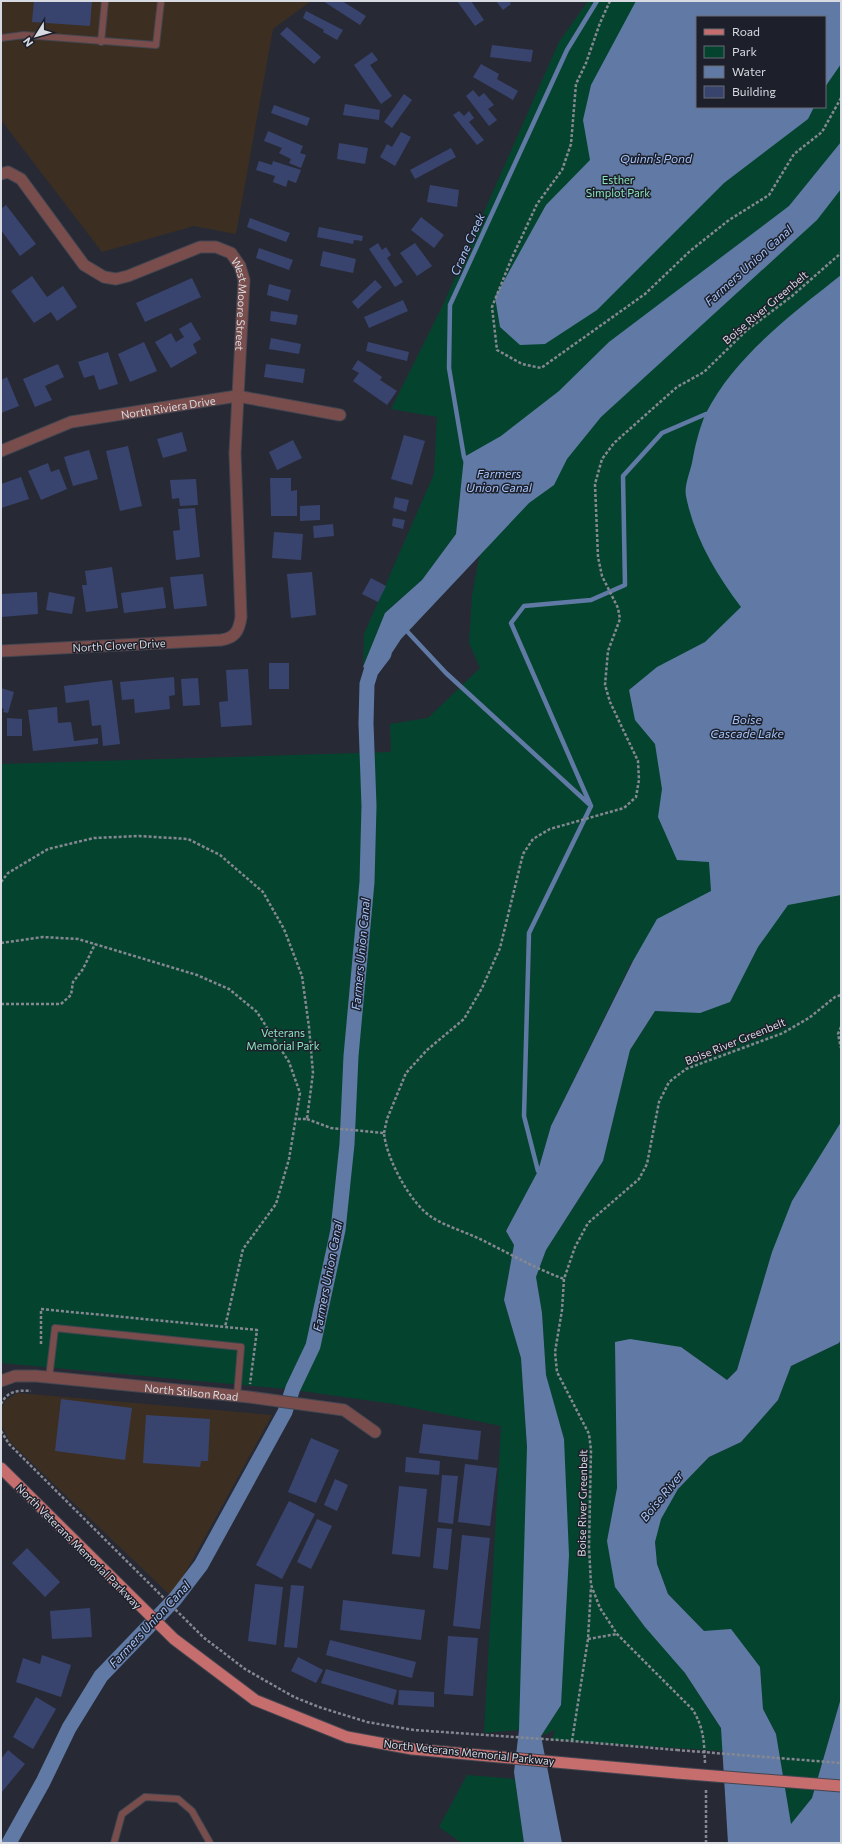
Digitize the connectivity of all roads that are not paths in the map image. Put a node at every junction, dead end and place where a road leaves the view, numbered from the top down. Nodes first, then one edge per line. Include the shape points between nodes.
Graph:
1 (105, 1) edge
2 (161, 1) edge
3 (1, 38) edge
4 (101, 42) junction
5 (5, 173) edge
6 (236, 396) junction
7 (340, 415) dead end
8 (1, 451) edge
9 (236, 634) joint
10 (1, 651) edge
11 (49, 1378) junction
12 (1, 1381) edge
13 (237, 1396) junction
14 (375, 1432) dead end
15 (1, 1468) edge
16 (841, 1786) edge
17 (114, 1843) edge
18 (210, 1843) edge

1 - 4 lane
2 - 4 lane via 156,46
3 - 4 lane via 24,34
5 - 6 street, West Moore Street via 21,179 84,265 104,277 116,279 128,276 200,247 216,247 231,253 240,266 244,280
6 - 7 street, North Riviera Drive
6 - 8 street, North Riviera Drive via 71,422
6 - 9 street, West Moore Street via 235,453 241,617 240,628
9 - 10 street, North Clover Drive via 221,640
11 - 12 street, North Stilson Road via 15,1376
11 - 13 street, North Stilson Road
11 - 13 lane via 55,1328 241,1347
13 - 14 street, North Stilson Road via 344,1410
15 - 16 main road, North Veterans Memorial Parkway, bridge via 174,1639 255,1700 340,1735 412,1749
17 - 18 lane via 122,1814 145,1797 178,1799 192,1811

